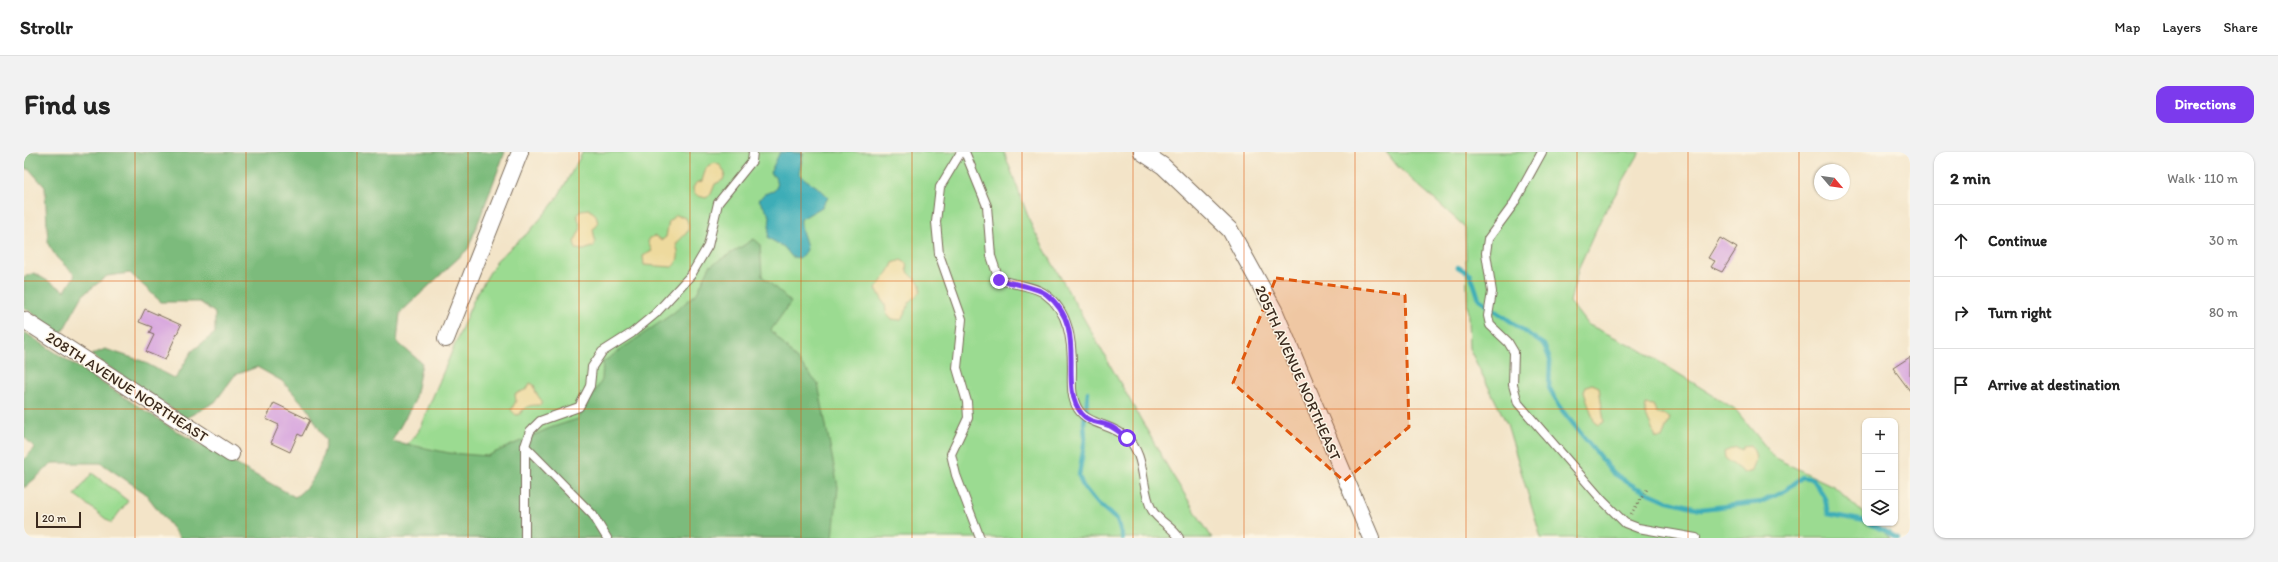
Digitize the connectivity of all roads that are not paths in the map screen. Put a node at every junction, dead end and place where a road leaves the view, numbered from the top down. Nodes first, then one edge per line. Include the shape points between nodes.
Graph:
1 (520, 152) edge
2 (753, 152) edge
3 (961, 152) edge
4 (965, 152) edge
5 (1142, 152) edge
6 (1542, 152) edge
7 (24, 320) edge
8 (446, 339) dead end
9 (525, 446) junction
10 (231, 454) dead end
11 (524, 538) edge
12 (607, 538) edge
13 (980, 538) edge
14 (1179, 538) edge
15 (1371, 538) edge
16 (1696, 538) edge

1 - 8 street
2 - 9 lane via 752,161 718,203 708,246 691,275 655,314 602,352 592,367 590,386 580,407 540,421 530,431
3 - 13 lane via 940,187 936,222 939,254 962,319 957,368 967,402 968,418 951,454 956,475
4 - 14 lane via 986,206 991,256 999,280 1045,293 1063,312 1072,351 1071,389 1077,407 1083,416 1110,426 1127,438 1141,462 1147,498 1152,510 1159,521
5 - 15 street, 205TH AVENUE NORTHEAST via 1163,166 1230,230 1274,310
6 - 16 lane via 1513,205 1488,239 1486,253 1492,292 1488,316 1490,326 1508,342 1514,352 1513,385 1518,402 1625,523 1638,528
7 - 10 street, 208TH AVENUE NORTHEAST
9 - 11 lane
9 - 12 lane via 593,516

